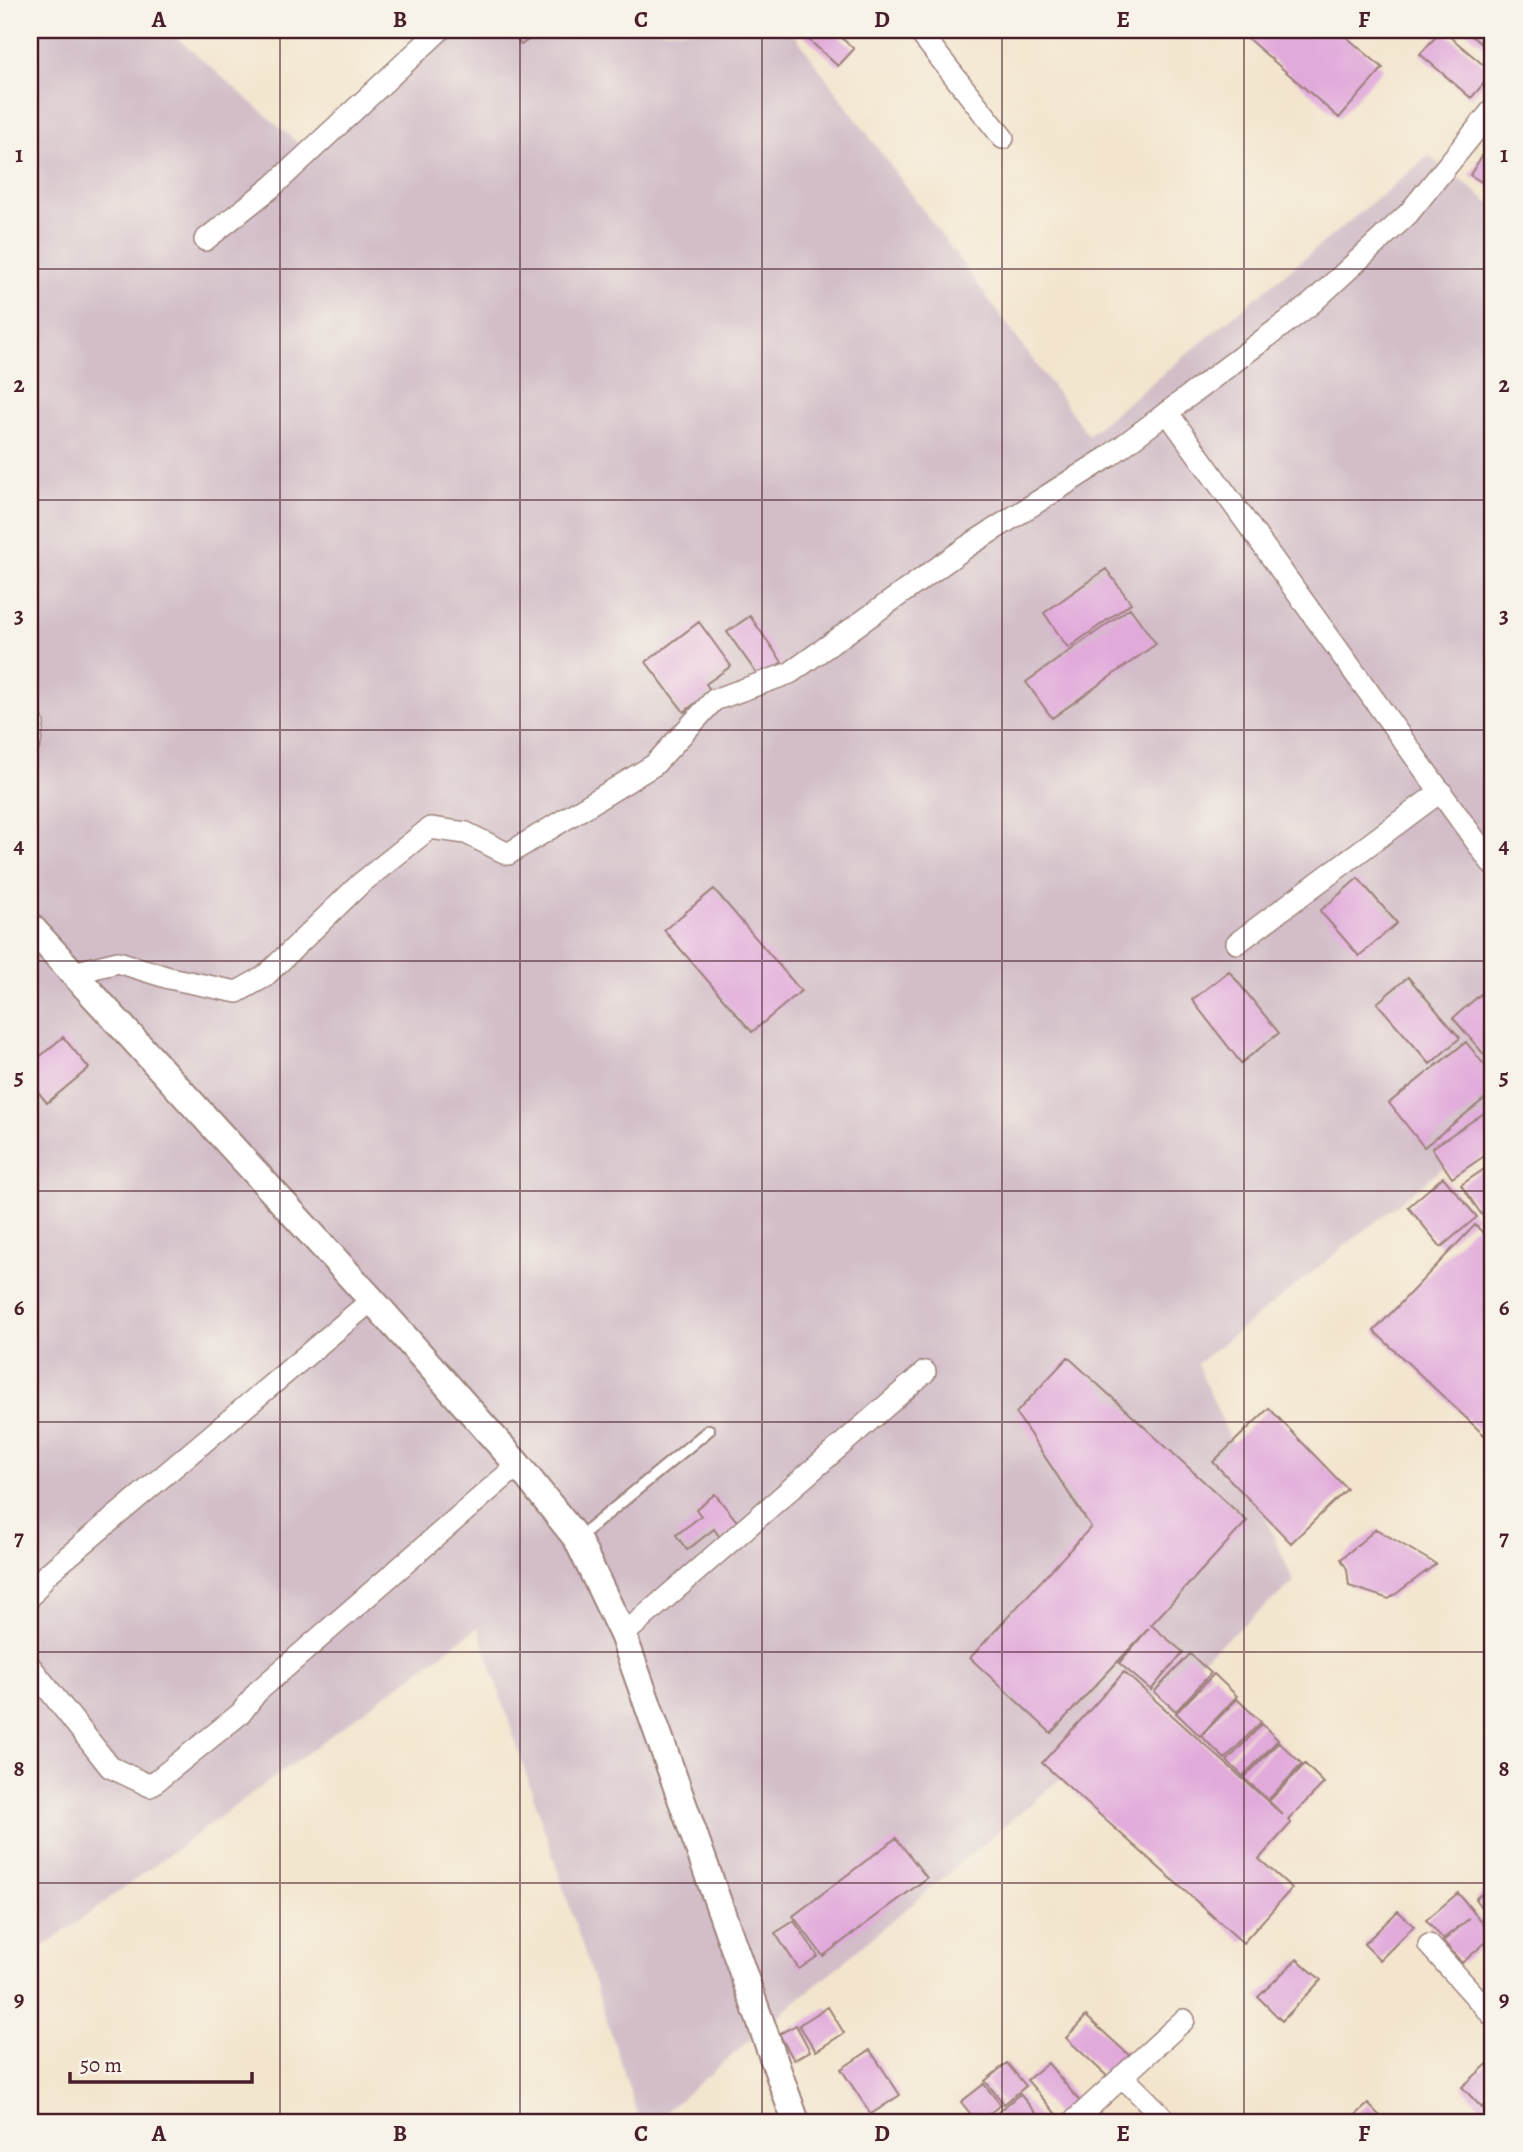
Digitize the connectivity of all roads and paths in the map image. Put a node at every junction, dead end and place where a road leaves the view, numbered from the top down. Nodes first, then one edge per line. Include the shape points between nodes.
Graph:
1 (440, 30) edge
2 (918, 30) edge
3 (1493, 109) edge
4 (1003, 138) dead end
5 (205, 240) dead end
6 (1167, 412) junction
7 (30, 716) edge
8 (30, 743) edge
9 (1441, 791) junction
10 (1493, 865) edge
11 (30, 926) edge
12 (1237, 943) dead end
13 (73, 973) junction
14 (372, 1300) junction
15 (925, 1372) dead end
16 (709, 1430) dead end
17 (518, 1465) junction
18 (577, 1539) junction
19 (30, 1597) edge
20 (623, 1635) junction
21 (30, 1666) edge
22 (1429, 1945) dead end
23 (1493, 2017) edge
24 (1184, 2020) dead end
25 (1122, 2076) junction
26 (796, 2122) edge
27 (1073, 2122) edge
28 (1168, 2122) edge

1 - 5 street via 273,186
2 - 4 street
3 - 6 street via 1408,214 1312,303
6 - 9 street
6 - 13 street via 790,673 714,700 654,765 508,854 466,833 430,828 360,884 264,978 237,992 118,962
7 - 8 street
9 - 10 street
9 - 12 street
11 - 13 street
13 - 14 street
14 - 17 street
14 - 19 street via 46,1576
15 - 20 street
16 - 18 lane
17 - 18 street
17 - 21 street via 257,1692 242,1713 150,1786 110,1766
18 - 20 street
20 - 26 street
22 - 23 street
24 - 25 street
25 - 27 street
25 - 28 street

